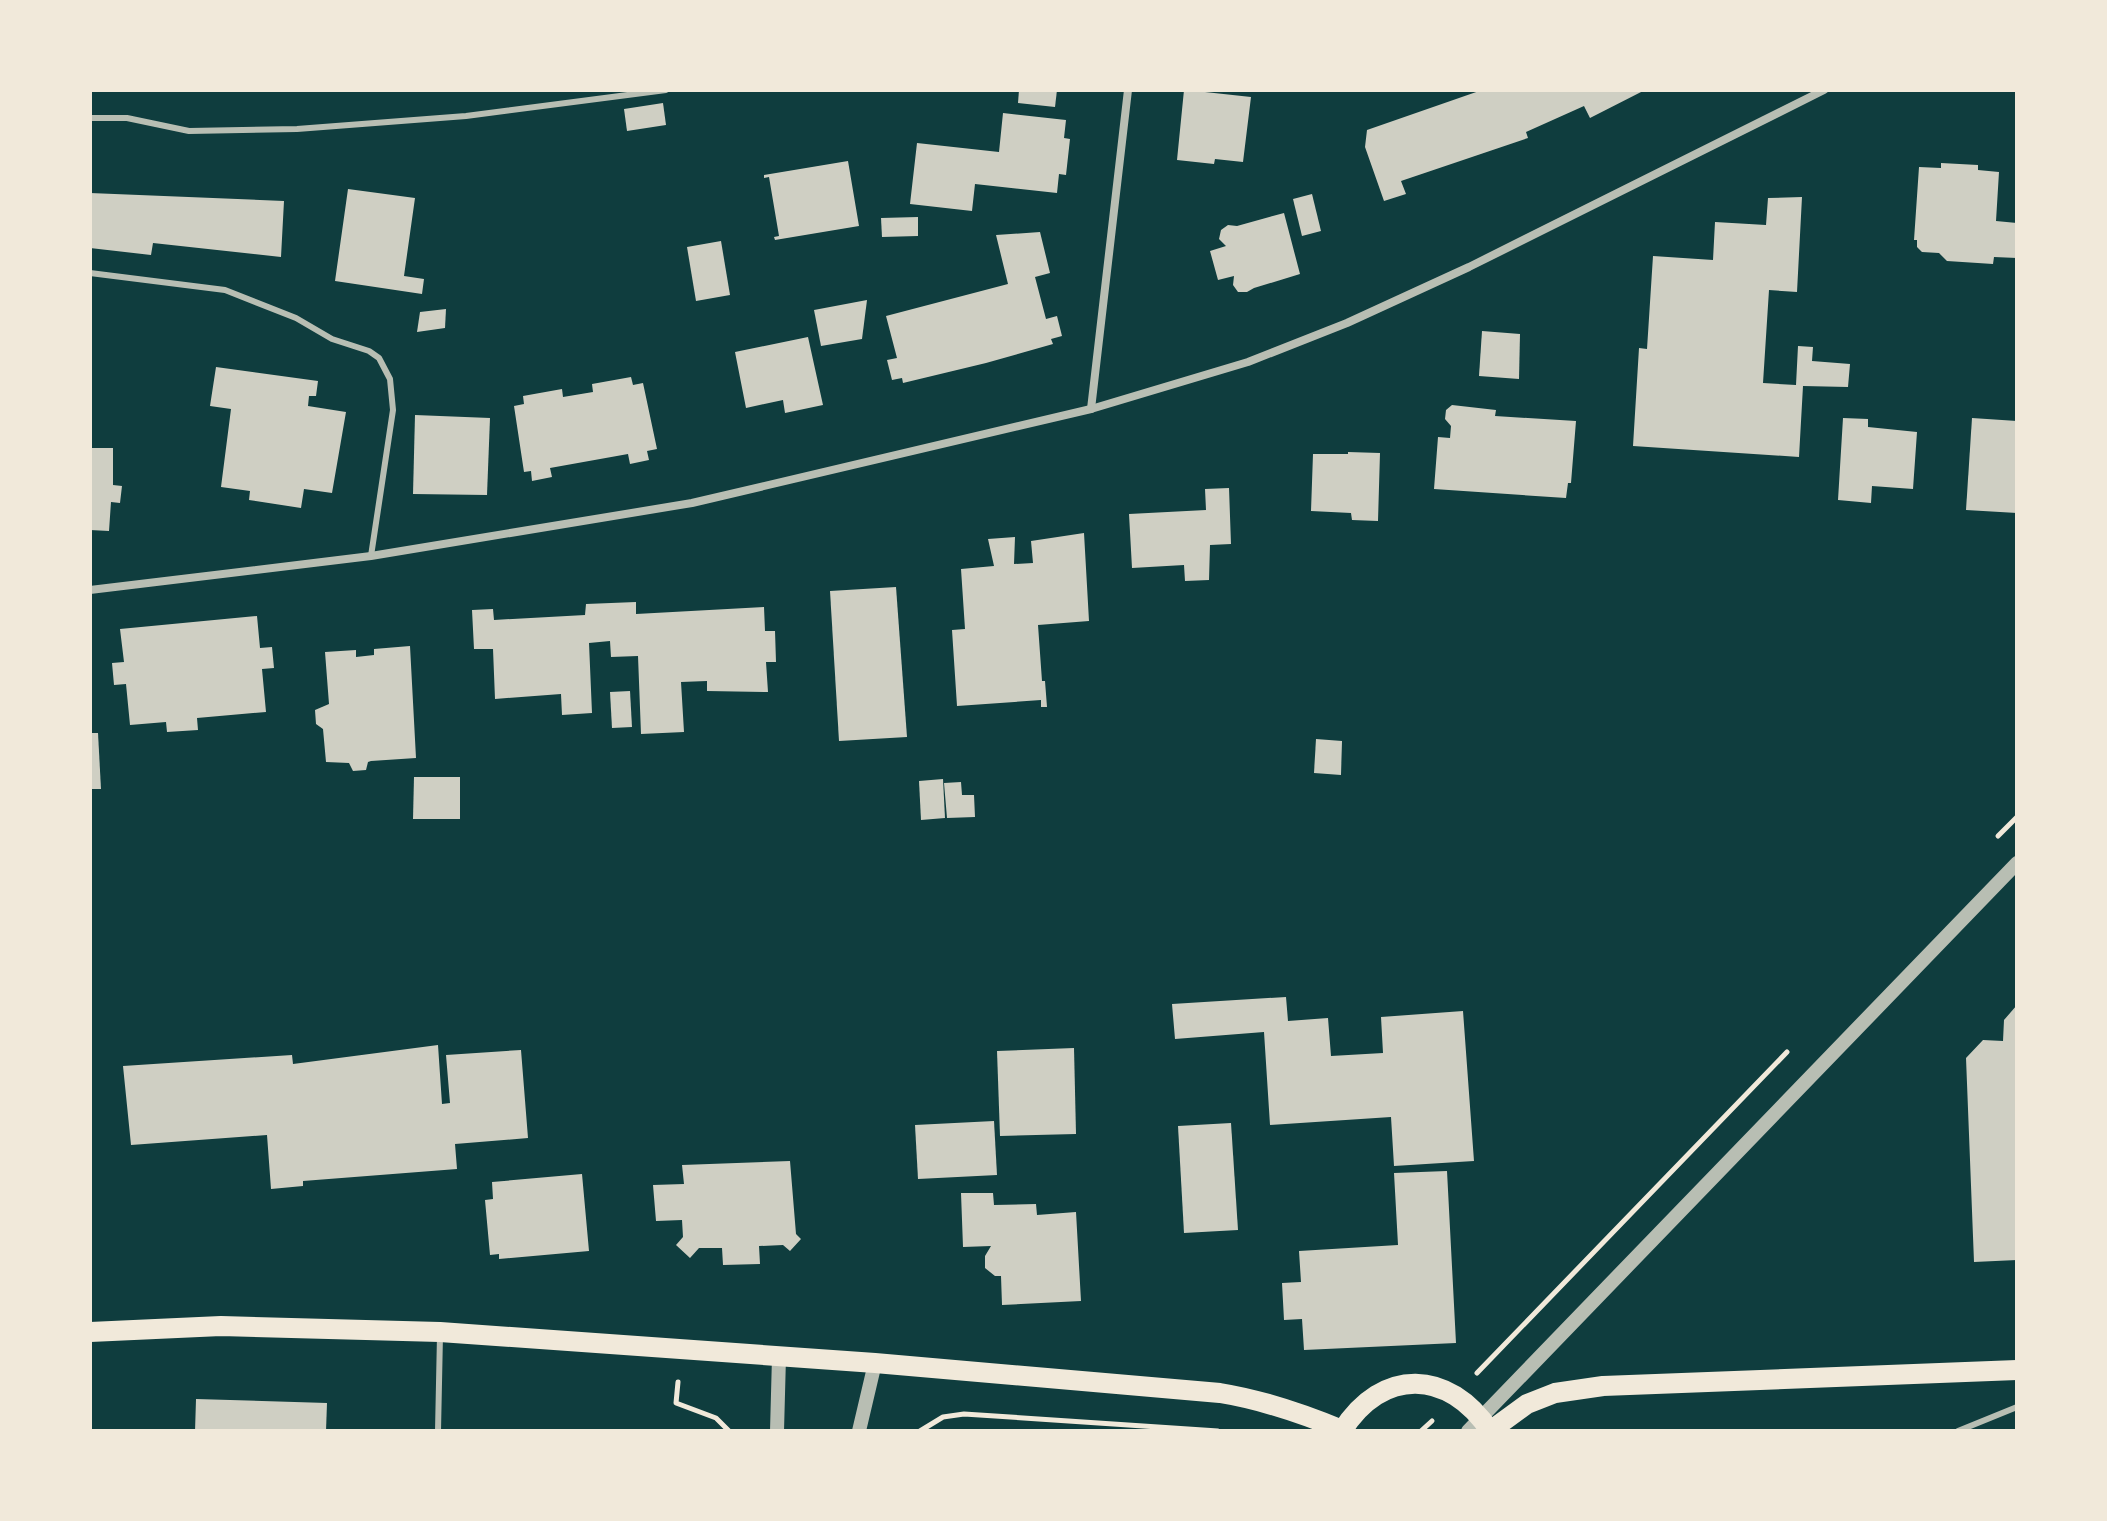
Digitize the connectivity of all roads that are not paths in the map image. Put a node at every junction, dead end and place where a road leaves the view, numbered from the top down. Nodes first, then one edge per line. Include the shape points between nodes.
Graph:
1 (666, 90) edge
2 (1128, 90) edge
3 (1824, 90) edge
4 (90, 118) edge
5 (90, 273) edge
6 (1091, 409) junction
7 (371, 556) junction
8 (90, 590) edge
9 (2017, 863) edge
10 (90, 1332) edge
11 (440, 1332) junction
12 (779, 1357) junction
13 (875, 1363) junction
14 (2017, 1370) edge
15 (2017, 1407) edge
16 (1342, 1430) edge
17 (438, 1431) edge
18 (777, 1431) edge
19 (859, 1431) edge
20 (1468, 1431) edge
21 (1490, 1431) edge
22 (1958, 1431) edge

1 - 4 lane via 466,116 297,129 189,131 127,118
2 - 6 street
3 - 6 street via 1347,323 1248,362
5 - 7 lane via 225,290 379,358 390,379 393,410
6 - 7 street via 692,503
7 - 8 street
9 - 20 street
10 - 11 main road via 221,1326
11 - 12 main road
11 - 17 lane
12 - 13 main road
12 - 18 street
13 - 16 main road via 1220,1393 1290,1409
13 - 19 street
14 - 21 main road via 1603,1386 1555,1393 1527,1404
15 - 22 lane
16 - 21 main road via 1357,1408 1403,1384 1454,1393 1475,1409

